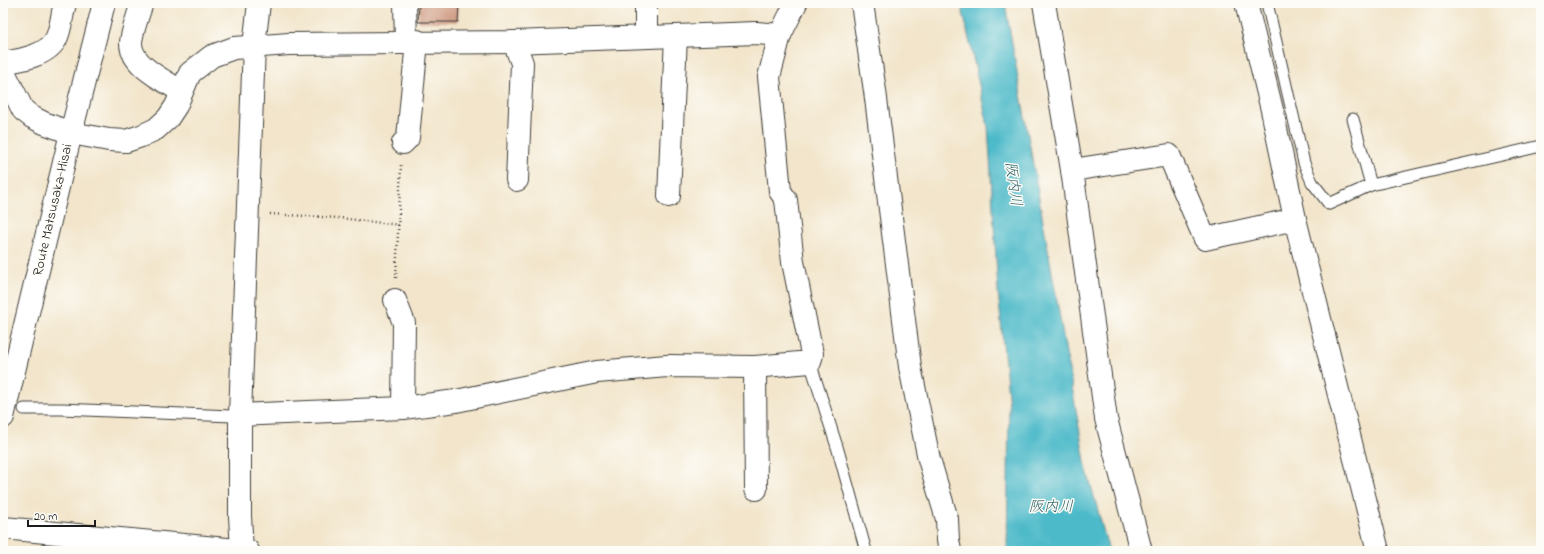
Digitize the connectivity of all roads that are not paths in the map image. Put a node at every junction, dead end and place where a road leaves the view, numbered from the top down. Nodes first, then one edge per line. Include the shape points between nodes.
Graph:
1 (65, 3) edge
2 (104, 3) edge
3 (142, 3) edge
4 (259, 3) edge
5 (405, 3) edge
6 (646, 3) edge
7 (796, 3) edge
8 (862, 3) edge
9 (1044, 3) edge
10 (1246, 3) edge
11 (1267, 3) edge
12 (780, 35) junction
13 (676, 36) junction
14 (646, 37) junction
15 (412, 42) junction
16 (514, 42) junction
17 (254, 46) junction
18 (3, 63) edge
19 (3, 70) edge
20 (181, 91) junction
21 (1353, 119) dead end
22 (71, 133) junction
23 (403, 143) road end
24 (1541, 146) edge
25 (1072, 170) junction
26 (517, 180) dead end
27 (1370, 185) junction
28 (669, 196) dead end
29 (1295, 219) junction
30 (395, 300) road end
31 (810, 362) junction
32 (755, 367) junction
33 (403, 408) junction
34 (24, 409) dead end
35 (240, 415) junction
36 (3, 417) edge
37 (756, 488) dead end
38 (3, 528) edge
39 (244, 551) edge
40 (866, 551) edge
41 (950, 551) edge
42 (1141, 551) edge
43 (1378, 551) edge

1 - 18 main road via 52,44 25,59
2 - 22 main road, Route Matsusaka-Hisai
3 - 20 main road via 131,43 134,52 149,72
4 - 17 main road
5 - 15 main road
6 - 14 main road
7 - 12 main road
8 - 41 main road via 910,366 930,459 947,518
9 - 25 main road
10 - 29 main road
11 - 27 lane via 1304,162 1312,182 1329,204
12 - 13 main road via 756,33
12 - 31 main road via 769,77 780,191 786,200 795,275 812,354
13 - 14 main road
13 - 28 main road
14 - 16 main road
15 - 16 main road
15 - 17 main road
15 - 23 main road via 408,138
16 - 26 main road via 522,63
17 - 20 main road via 234,48 212,56 190,73
17 - 35 main road
19 - 22 main road via 23,110 44,123
20 - 22 main road via 176,106 168,118 156,129 141,136 126,141
21 - 27 lane
22 - 36 main road, Route Matsusaka-Hisai
24 - 27 lane
25 - 29 main road via 1169,155 1205,239
25 - 42 main road via 1106,419
29 - 43 main road
30 - 33 main road via 404,323
31 - 32 main road
31 - 40 lane
32 - 33 main road via 667,366 597,372 456,401
32 - 37 main road
33 - 35 main road
34 - 35 lane
35 - 39 main road via 240,516
38 - 39 main road

